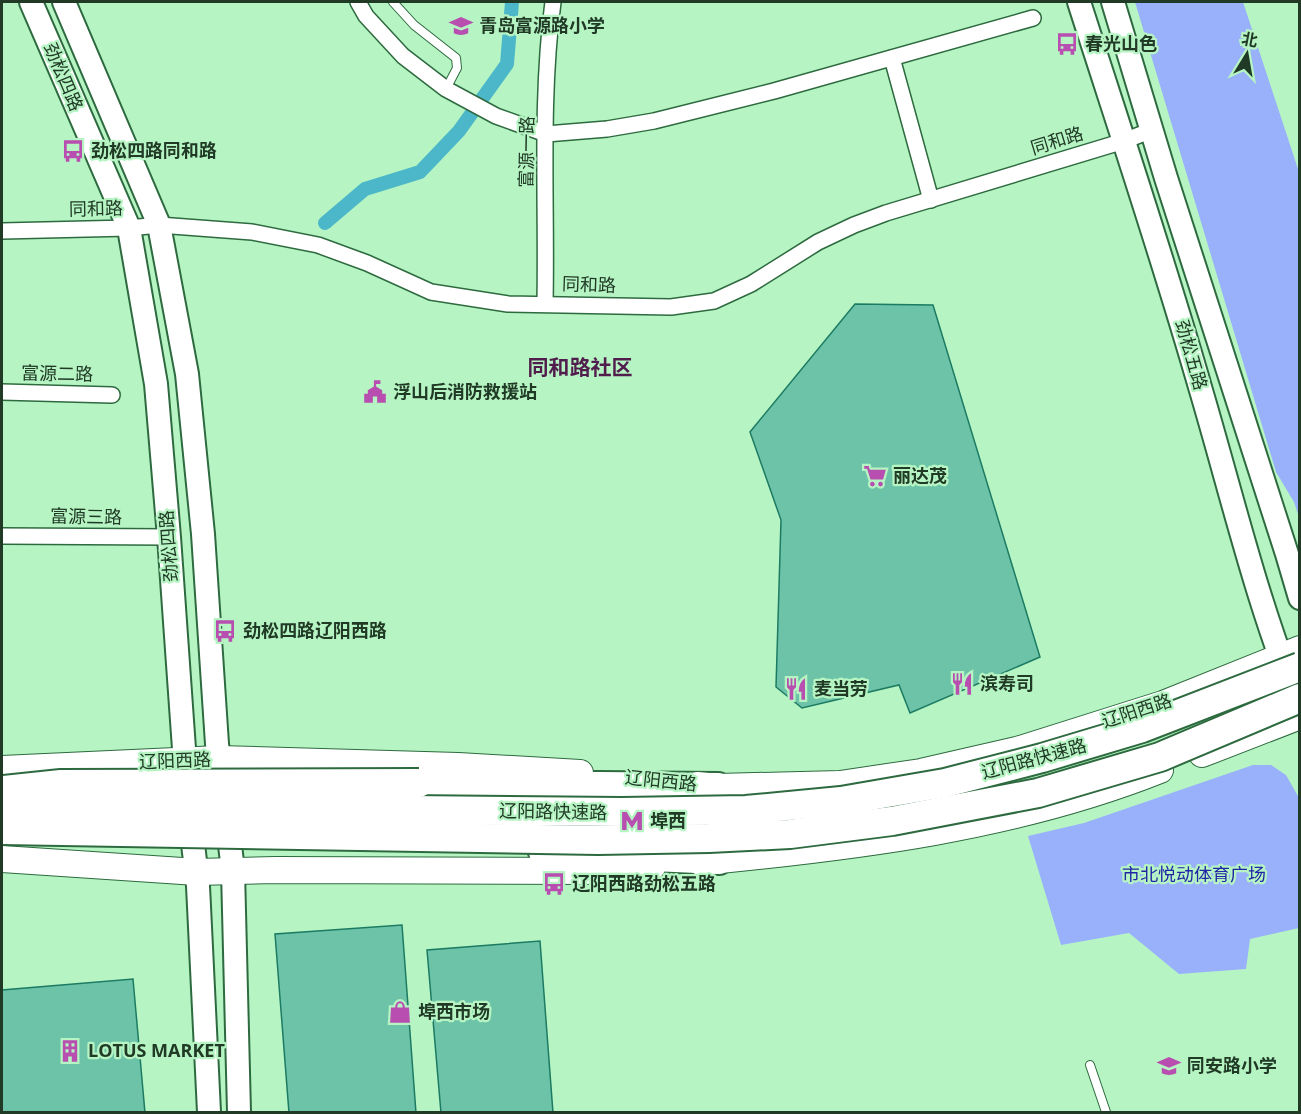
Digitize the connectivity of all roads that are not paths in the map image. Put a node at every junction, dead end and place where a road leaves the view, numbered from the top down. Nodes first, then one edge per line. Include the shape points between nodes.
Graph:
1 (31, 2) edge
2 (64, 2) edge
3 (358, 2) edge
4 (393, 2) edge
5 (553, 2) edge
6 (1079, 2) edge
7 (1113, 2) edge
8 (1033, 18) dead end
9 (892, 58) junction
10 (452, 93) junction
11 (1152, 130) junction
12 (546, 134) junction
13 (1124, 141) junction
14 (931, 200) junction
15 (159, 225) junction
16 (129, 228) junction
17 (2, 231) edge
18 (545, 303) junction
19 (2, 392) edge
20 (111, 395) dead end
21 (2, 536) edge
22 (169, 537) junction
23 (1299, 598) edge
24 (1293, 658) edge
25 (1299, 698) edge
26 (1299, 708) edge
27 (1299, 716) edge
28 (219, 759) junction
29 (184, 761) junction
30 (2, 769) edge
31 (717, 787) junction
32 (2, 790) edge
33 (2, 806) edge
34 (2, 830) edge
35 (2, 847) edge
36 (2, 859) edge
37 (719, 860) junction
38 (233, 871) junction
39 (197, 872) junction
40 (1090, 1065) dead end
41 (208, 1113) edge
42 (239, 1113) edge
43 (1106, 1113) edge

1 - 16 street, 劲松四路
2 - 15 street, 劲松四路
3 - 10 street via 403,56
4 - 10 lane via 414,25 456,57
5 - 12 street, 富源一路
6 - 13 street, 劲松五路
7 - 11 street, 劲松五路
8 - 9 street
9 - 12 street via 654,121
9 - 14 street
10 - 12 street via 496,116
11 - 13 street, 同和路
11 - 23 street, 劲松五路
12 - 18 street, 富源一路
13 - 14 street, 同和路
13 - 24 street, 劲松五路 via 1179,312 1249,565
14 - 18 street, 同和路 via 854,225 714,301 671,307
15 - 16 street, 同和路
15 - 18 street, 同和路 via 252,232 318,245 431,292 508,304
15 - 28 street, 劲松四路 via 187,374
16 - 17 street, 同和路
16 - 22 street, 劲松四路 via 156,384
19 - 20 street, 富源二路
21 - 22 street, 富源三路
22 - 29 street, 劲松四路
24 - 26 street, 劲松五路
24 - 31 main road, 辽阳西路 via 1017,750 932,770 840,784
24 - 33 highway, 辽阳路快速路, bridge via 1142,728 945,783 841,801 746,810 622,812
25 - 34 highway, 辽阳路快速路, bridge via 1160,756 1038,793 892,821 790,834 598,840
27 - 37 main road via 1150,774 1043,808 896,840
28 - 29 main road, 辽阳西路
28 - 31 main road, 辽阳西路 via 458,766
28 - 38 street, 劲松四路
29 - 30 main road, 辽阳西路
29 - 39 street, 劲松四路
31 - 32 highway, bridge via 61,784
35 - 37 highway via 510,851
36 - 39 main road
37 - 38 main road via 610,871
38 - 39 main road
38 - 42 street, 劲松四路
39 - 41 street, 劲松四路
40 - 43 lane

